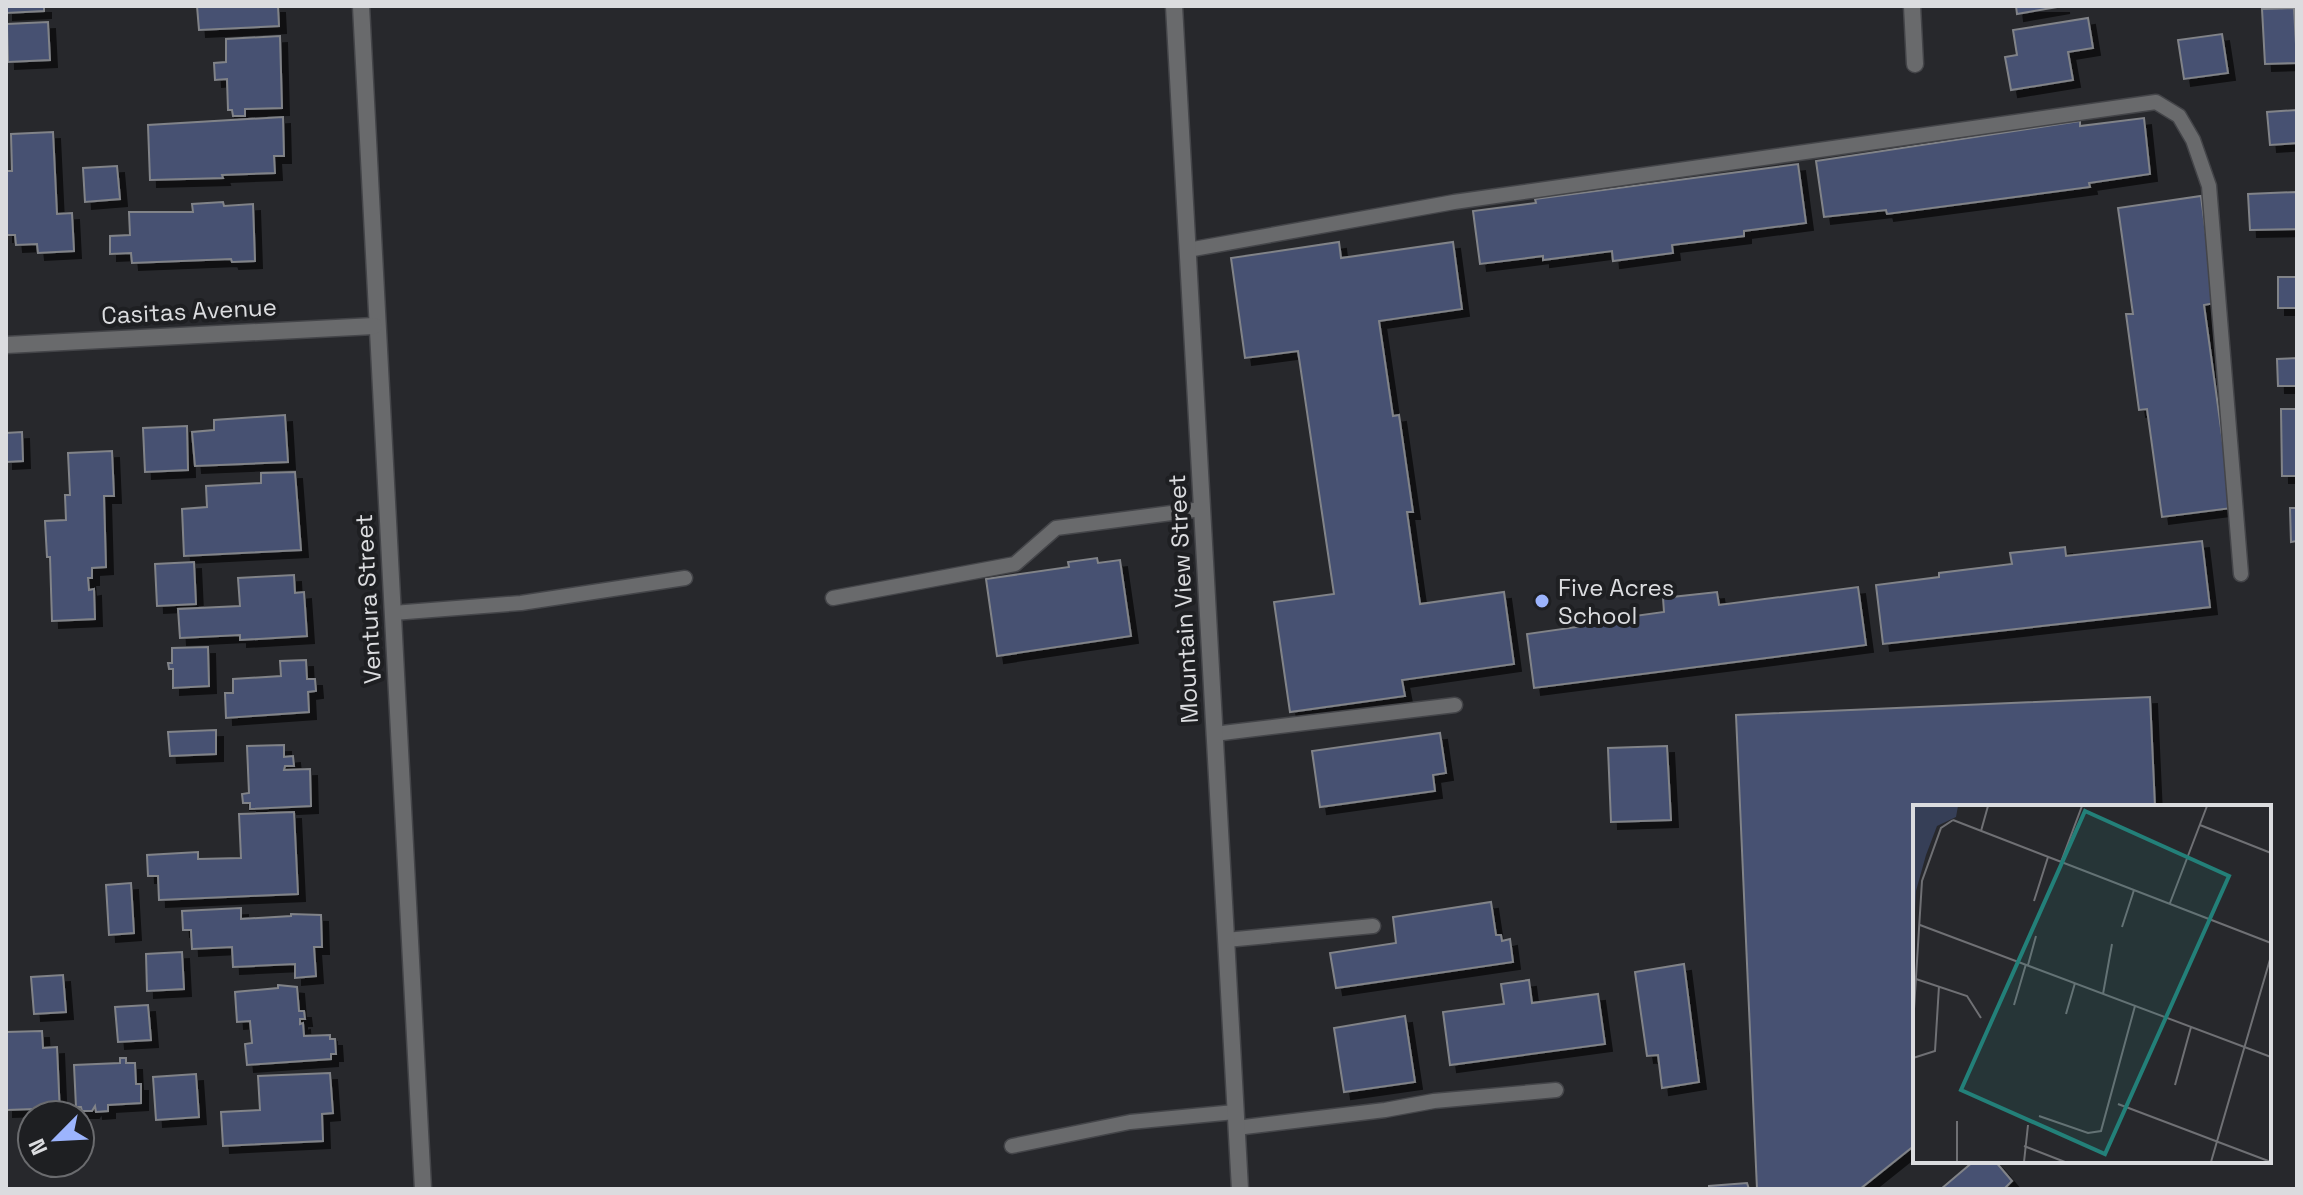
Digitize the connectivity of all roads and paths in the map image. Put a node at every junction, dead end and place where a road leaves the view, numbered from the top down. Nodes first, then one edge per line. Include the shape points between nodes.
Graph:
1 (361, 6) edge
2 (1174, 6) edge
3 (1912, 6) edge
4 (1915, 64) dead end
5 (1188, 250) junction
6 (374, 326) junction
7 (6, 345) edge
8 (1202, 509) junction
9 (2241, 574) dead end
10 (685, 578) dead end
11 (833, 598) dead end
12 (393, 613) junction
13 (1455, 705) dead end
14 (1214, 734) junction
15 (1373, 926) dead end
16 (1226, 940) junction
17 (1556, 1090) dead end
18 (1236, 1120) junction
19 (1012, 1146) dead end
20 (423, 1189) edge
21 (1240, 1189) edge

1 - 6 street, Ventura Street
2 - 5 street, Mountain View Street
3 - 4 street
5 - 8 street, Mountain View Street
5 - 9 lane via 1454,202 2156,102 2179,116 2209,186
6 - 7 street, Casitas Avenue
6 - 12 street, Ventura Street
8 - 11 lane via 1056,528 1015,564
8 - 14 street, Mountain View Street
10 - 12 lane via 521,603
12 - 20 street, Ventura Street
13 - 14 lane
14 - 16 street, Mountain View Street
15 - 16 lane
16 - 18 street, Mountain View Street
17 - 18 lane
18 - 19 lane via 1130,1122
18 - 21 street, Mountain View Street

